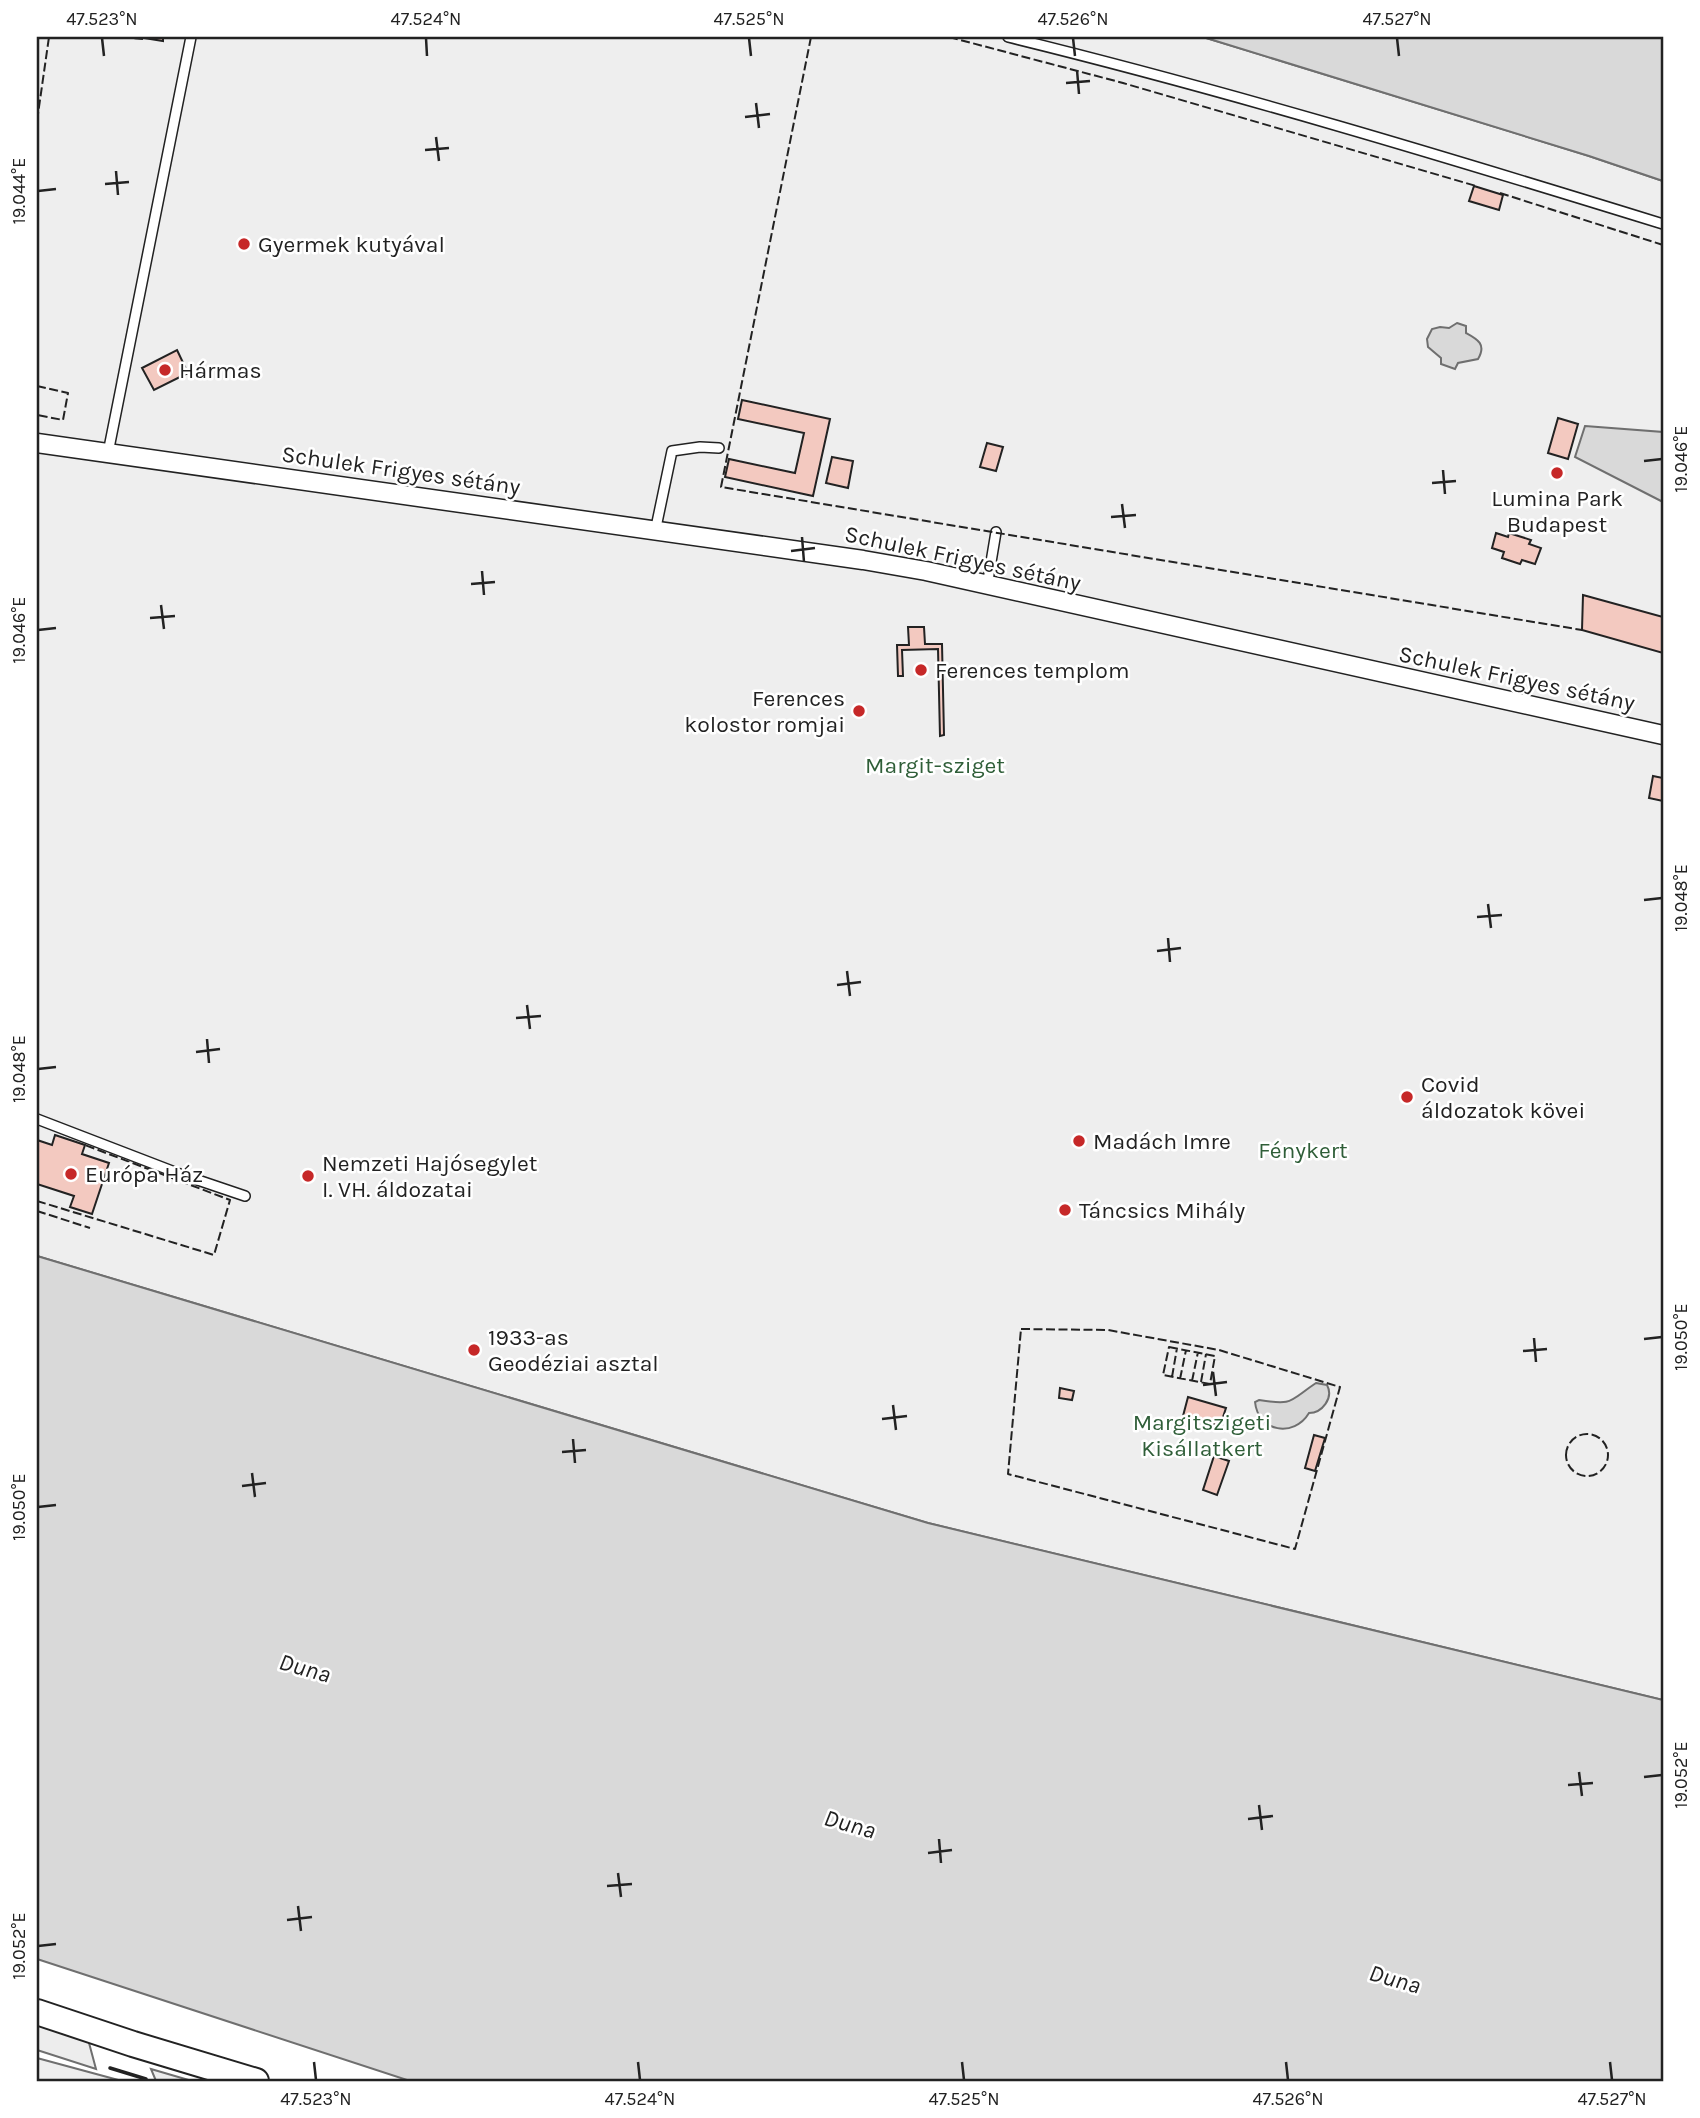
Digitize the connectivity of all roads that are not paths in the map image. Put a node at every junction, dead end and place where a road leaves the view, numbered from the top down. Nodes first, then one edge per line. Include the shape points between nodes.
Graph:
1 (191, 37) edge
2 (1008, 37) edge
3 (1663, 224) edge
4 (37, 443) edge
5 (719, 448) dead end
6 (108, 453) junction
7 (655, 532) junction
8 (996, 532) dead end
9 (987, 586) junction
10 (1663, 735) edge
11 (37, 1118) edge
12 (245, 1196) dead end
13 (37, 2012) edge
14 (256, 2081) edge

1 - 6 lane
2 - 3 lane via 1221,92
4 - 6 street, Schulek Frigyes sétány
5 - 7 lane via 672,451
6 - 7 street, Schulek Frigyes sétány
7 - 9 street, Schulek Frigyes sétány via 863,560
8 - 9 lane
9 - 10 street, Schulek Frigyes sétány
11 - 12 lane
13 - 14 main road

